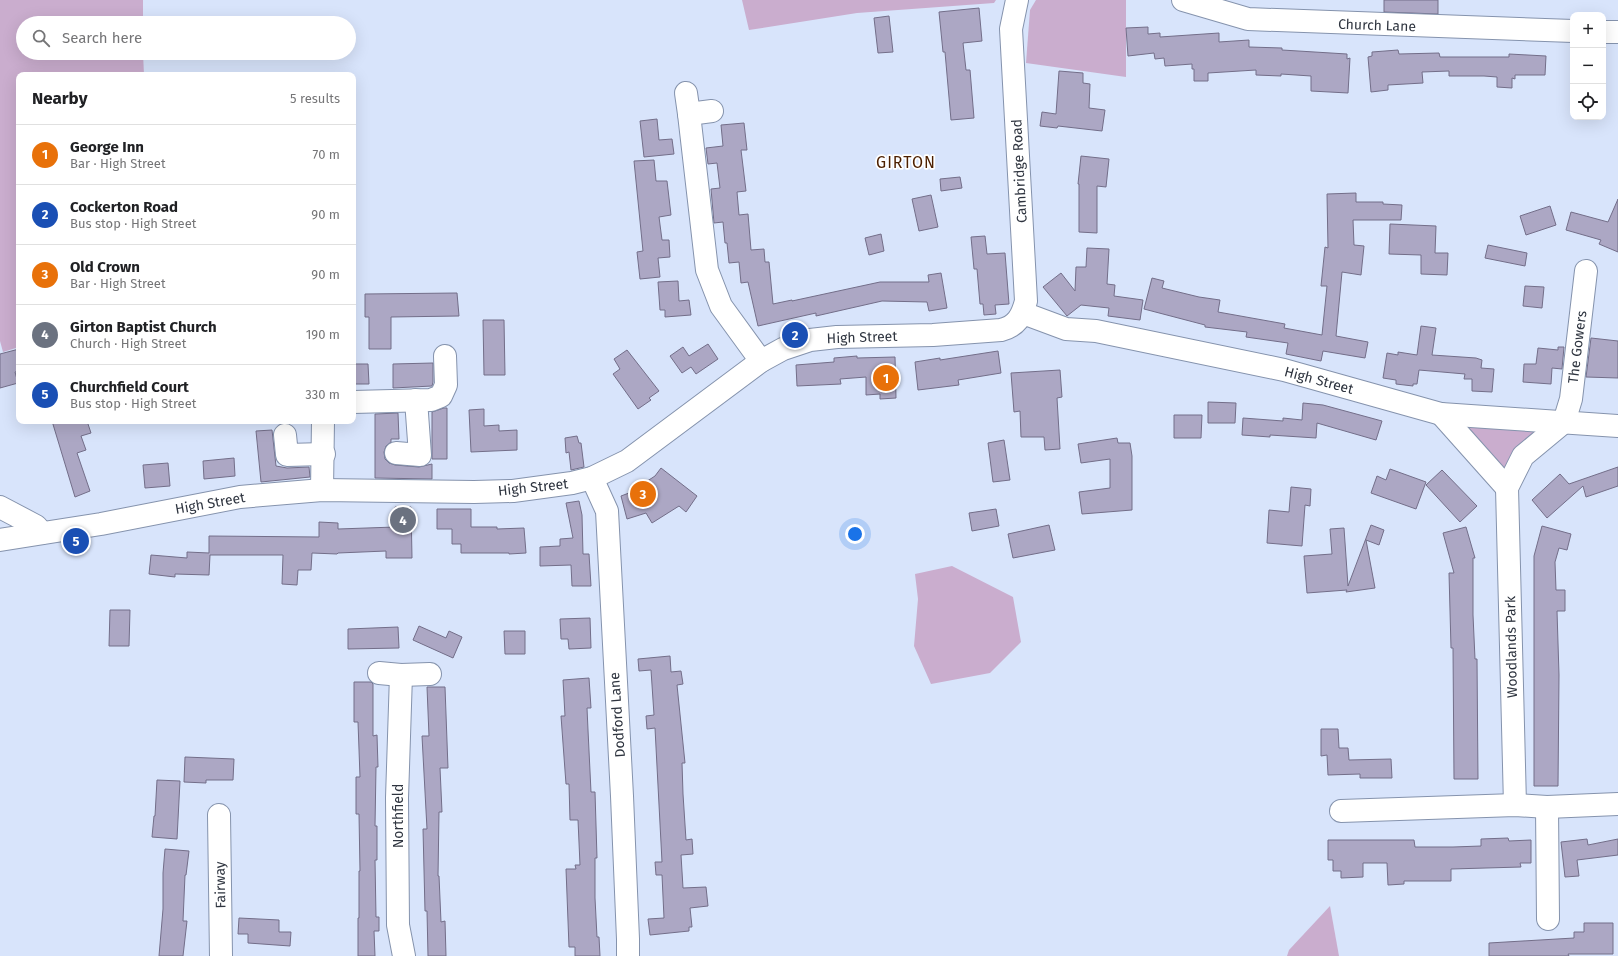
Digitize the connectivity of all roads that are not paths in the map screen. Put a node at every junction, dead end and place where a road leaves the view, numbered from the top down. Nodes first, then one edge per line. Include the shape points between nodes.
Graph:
1 (1017, 0) edge
2 (1183, 0) edge
3 (1570, 31) edge
4 (1606, 32) edge
5 (1618, 32) edge
6 (686, 93) dead end
7 (712, 111) dead end
8 (689, 114) junction
9 (1586, 271) dead end
10 (1023, 313) junction
11 (445, 356) dead end
12 (761, 360) junction
13 (416, 400) junction
14 (356, 402) edge
15 (1441, 414) junction
16 (1564, 422) junction
17 (323, 424) edge
18 (1618, 426) edge
19 (285, 435) dead end
20 (396, 453) dead end
21 (324, 454) junction
22 (592, 478) junction
23 (1507, 488) junction
24 (322, 490) junction
25 (0, 507) edge
26 (34, 535) junction
27 (0, 540) edge
28 (379, 673) dead end
29 (430, 674) dead end
30 (401, 675) junction
31 (1618, 804) edge
32 (1515, 805) junction
33 (1547, 806) junction
34 (1341, 811) dead end
35 (218, 814) dead end
36 (1549, 920) dead end
37 (221, 956) edge
38 (404, 956) edge
39 (628, 956) edge

1 - 10 street, Cambridge Road via 1011,29 1026,301
2 - 3 street, Church Lane via 1248,19
4 - 5 street
6 - 8 street
7 - 8 street
8 - 12 street via 707,270 721,306
9 - 16 street, The Gowers via 1571,399
10 - 12 street, High Street via 1010,328 1001,330 810,340 783,348
10 - 15 street, High Street via 1066,328 1096,331 1284,370
11 - 13 street via 446,385 441,396 431,400
12 - 22 street, High Street via 627,461
13 - 14 street
13 - 20 street via 420,455
15 - 16 street, High Street
15 - 23 street
16 - 18 street, High Street
16 - 23 street, Woodlands Park via 1523,456
17 - 21 street
19 - 21 street via 287,455
21 - 24 street
22 - 24 street, High Street via 513,491
22 - 39 street, Dodford Lane via 607,511
23 - 32 street, Woodlands Park
24 - 26 street, High Street via 240,497
25 - 26 street via 36,526
26 - 27 street, High Street
28 - 30 street
29 - 30 street
30 - 38 street, Northfield via 397,798 398,917
31 - 33 street
32 - 33 street
32 - 34 street
33 - 36 street
35 - 37 street, Fairway

